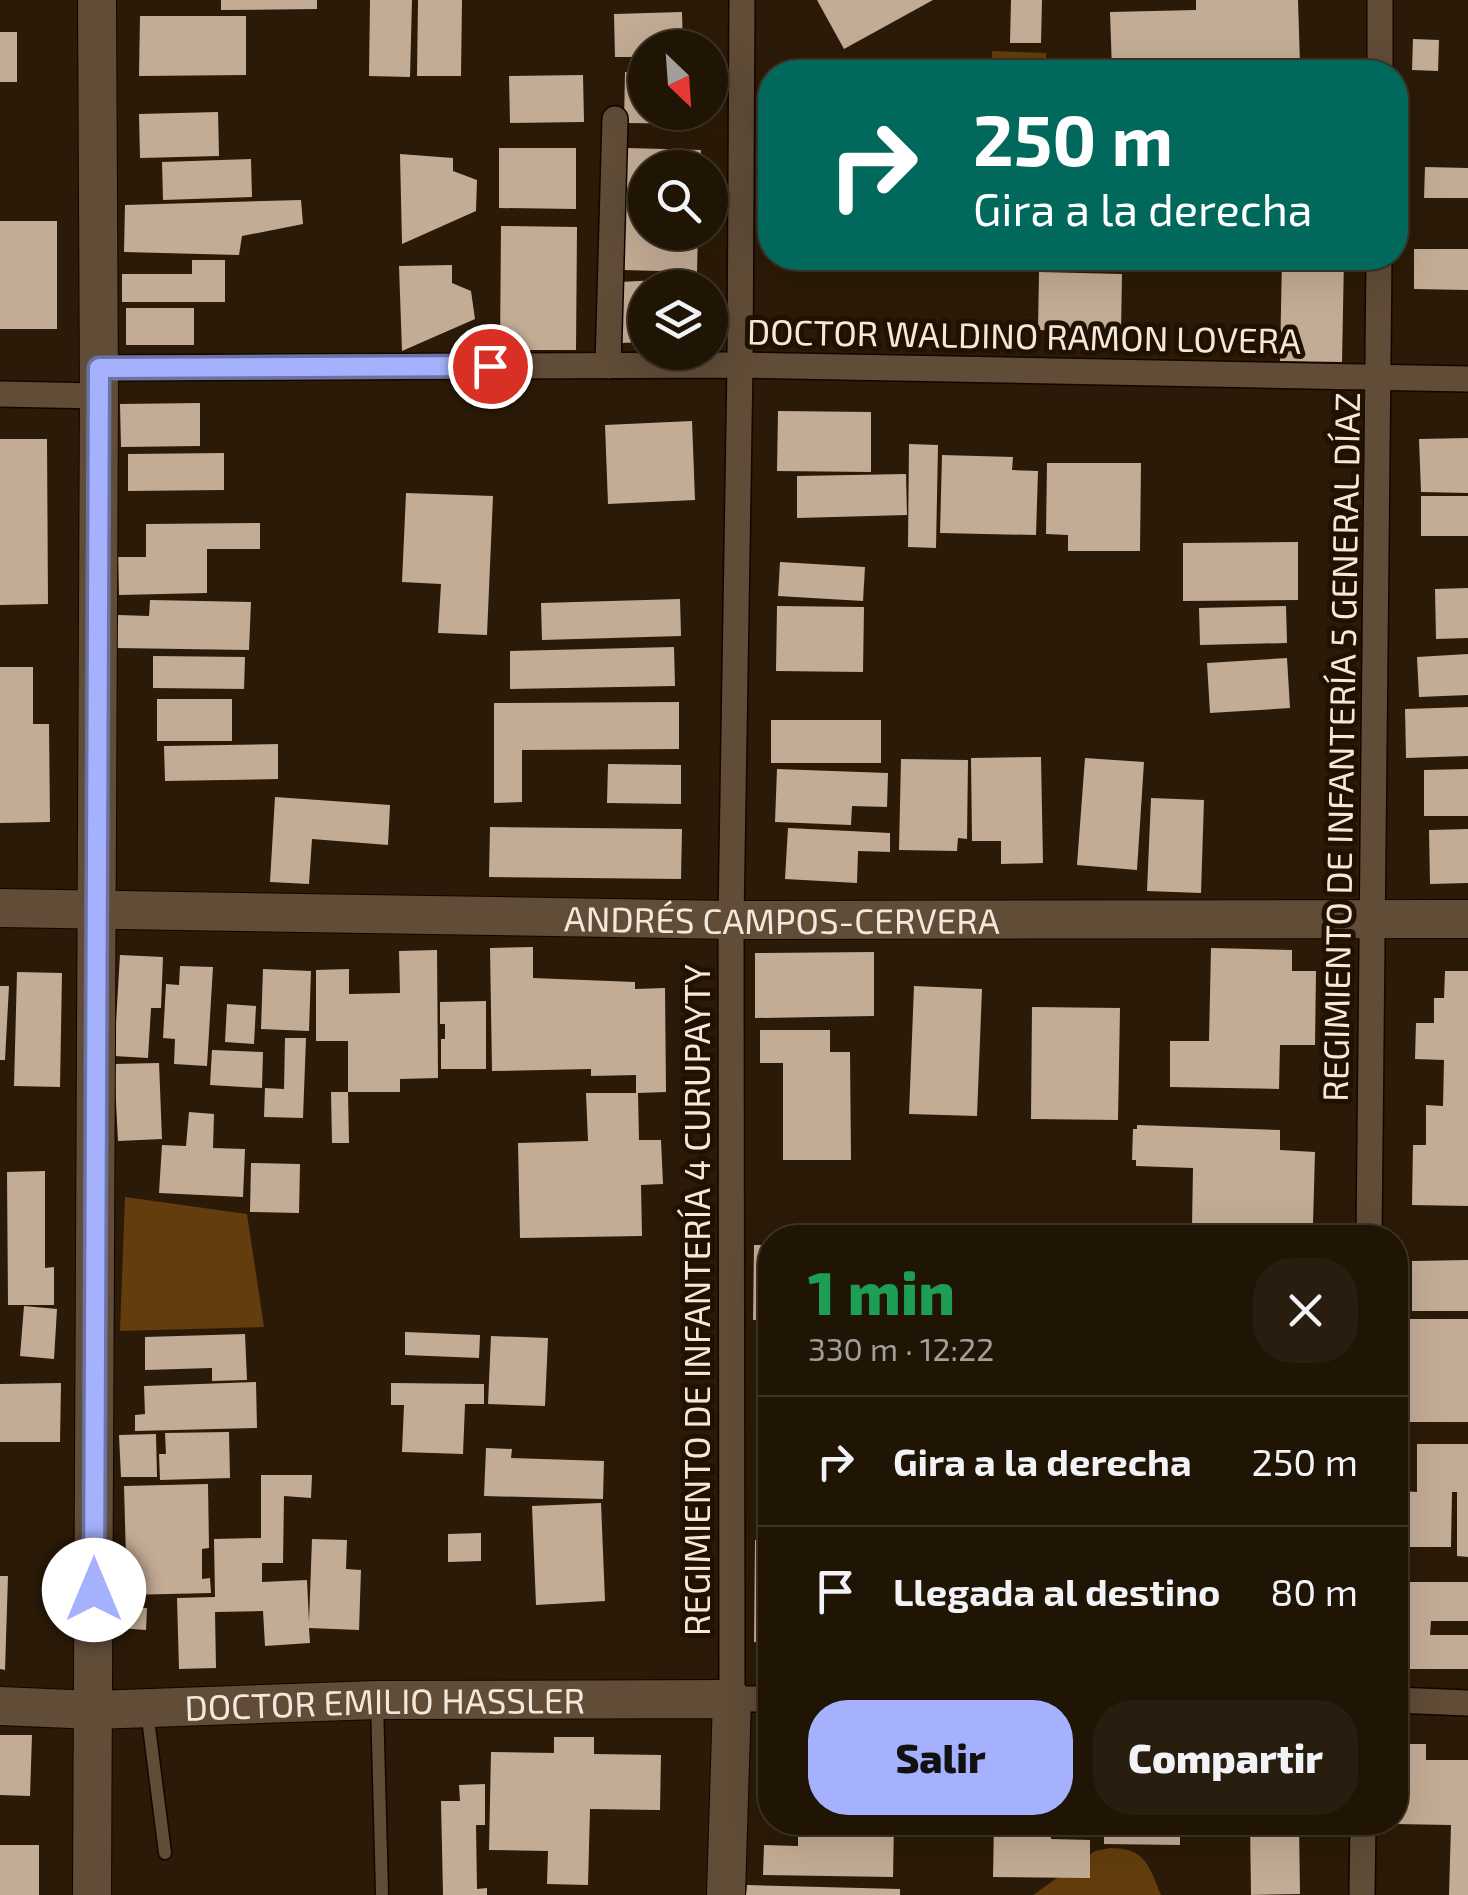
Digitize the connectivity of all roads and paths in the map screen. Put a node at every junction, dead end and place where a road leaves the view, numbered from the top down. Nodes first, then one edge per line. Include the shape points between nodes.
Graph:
1 (97, 0) edge
2 (742, 0) edge
3 (1380, 0) edge
4 (1380, 60) edge
5 (614, 119) dead end
6 (1379, 270) edge
7 (740, 365) junction
8 (608, 366) junction
9 (1379, 376) junction
10 (1468, 379) edge
11 (99, 382) junction
12 (0, 394) edge
13 (0, 908) edge
14 (95, 910) junction
15 (731, 920) junction
16 (1372, 920) junction
17 (1468, 920) edge
18 (1369, 1225) edge
19 (377, 1700) junction
20 (732, 1700) junction
21 (758, 1700) edge
22 (1408, 1700) edge
23 (1468, 1702) edge
24 (0, 1706) edge
25 (147, 1708) junction
26 (94, 1710) junction
27 (1363, 1835) edge
28 (164, 1854) dead end
29 (382, 1893) edge
30 (92, 1895) edge
31 (726, 1895) edge
32 (1362, 1895) edge

1 - 11 street
2 - 7 street, REGIMIENTO DE INFANTERÍA 4 CURUPAYTY
3 - 4 street
5 - 8 street
6 - 9 street, REGIMIENTO DE INFANTERÍA 5 GENERAL DÍAZ
7 - 8 street, DOCTOR WALDINO RAMON LOVERA
7 - 9 street, DOCTOR WALDINO RAMON LOVERA
7 - 15 street, REGIMIENTO DE INFANTERÍA 4 CURUPAYTY
8 - 11 street, DOCTOR WALDINO RAMON LOVERA
9 - 10 street, DOCTOR WALDINO RAMON LOVERA
9 - 16 street, REGIMIENTO DE INFANTERÍA 5 GENERAL DÍAZ
11 - 12 street, DOCTOR WALDINO RAMON LOVERA
11 - 14 street
13 - 14 street, ANDRÉS CAMPOS-CERVERA
14 - 15 street, ANDRÉS CAMPOS-CERVERA
14 - 26 street
15 - 16 street, ANDRÉS CAMPOS-CERVERA
15 - 20 street, REGIMIENTO DE INFANTERÍA 4 CURUPAYTY
16 - 17 street, ANDRÉS CAMPOS-CERVERA
16 - 18 street, REGIMIENTO DE INFANTERÍA 5 GENERAL DÍAZ
19 - 20 street, DOCTOR EMILIO HASSLER
19 - 25 street, DOCTOR EMILIO HASSLER
19 - 29 lane
20 - 21 street, DOCTOR EMILIO HASSLER
20 - 31 street
22 - 23 street
24 - 26 street, DOCTOR EMILIO HASSLER
25 - 26 street, DOCTOR EMILIO HASSLER
25 - 28 lane
26 - 30 street
27 - 32 street

